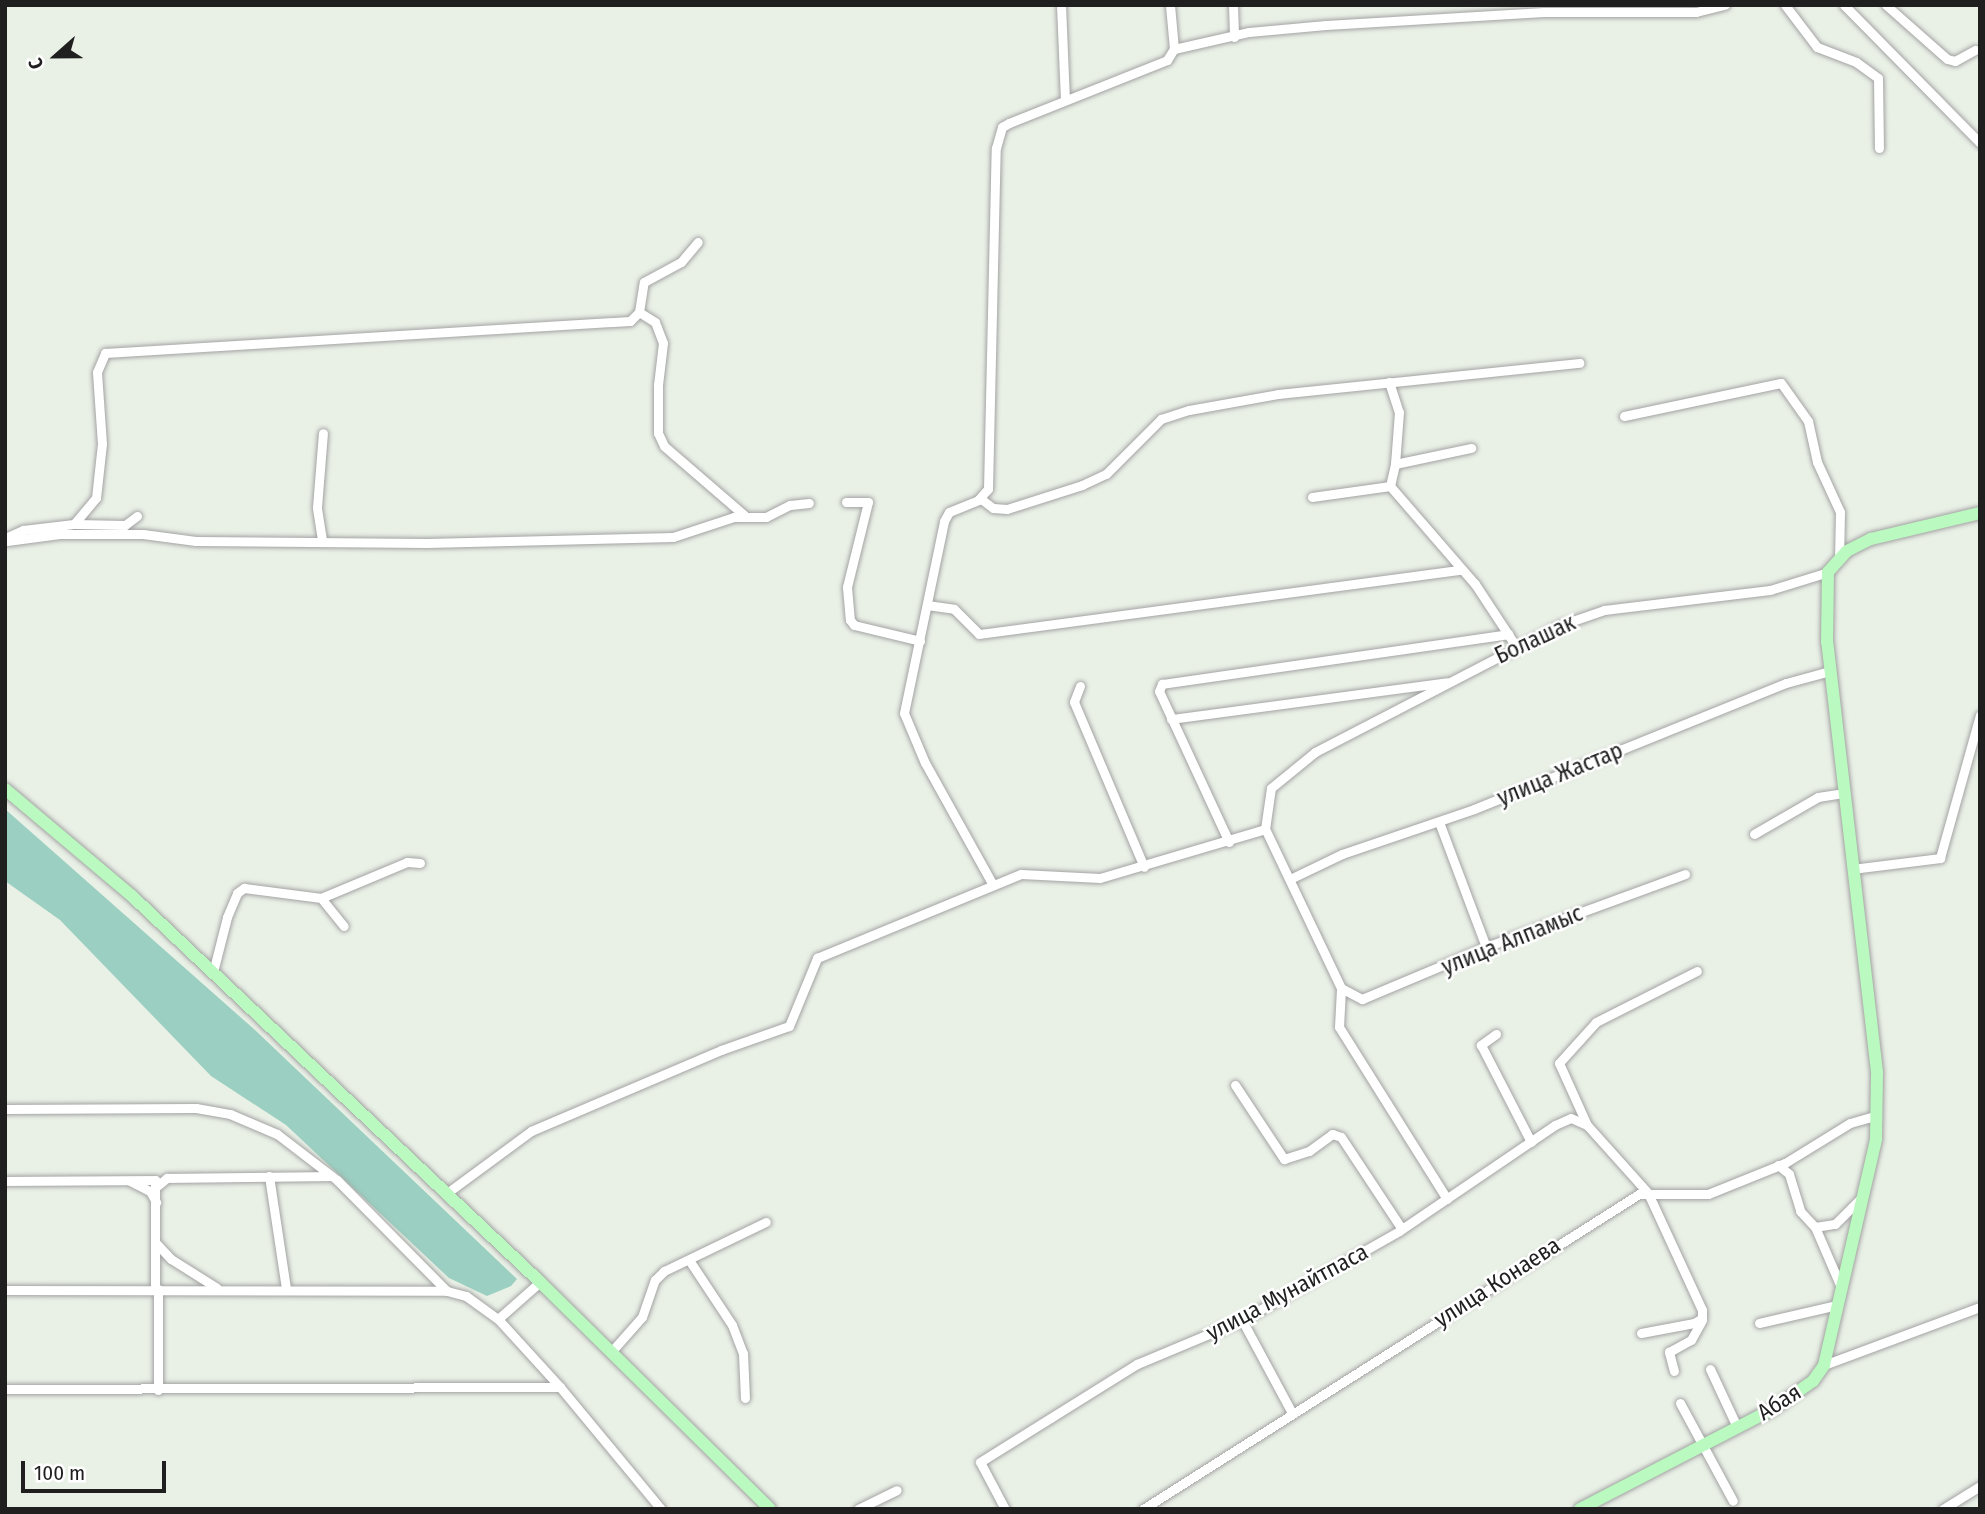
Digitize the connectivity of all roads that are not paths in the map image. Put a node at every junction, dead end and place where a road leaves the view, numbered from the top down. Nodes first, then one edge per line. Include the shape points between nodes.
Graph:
1 (1061, 5) edge
2 (1170, 5) edge
3 (1233, 5) edge
4 (1725, 5) edge
5 (1785, 5) edge
6 (1844, 5) edge
7 (1886, 5) edge
8 (1234, 37) junction
9 (1174, 50) junction
10 (1975, 50) dead end
11 (1065, 100) junction
12 (1980, 143) edge
13 (1879, 149) dead end
14 (698, 242) dead end
15 (639, 312) junction
16 (1579, 363) dead end
17 (1389, 382) junction
18 (1624, 416) dead end
19 (323, 432) dead end
20 (1471, 448) dead end
21 (1395, 464) junction
22 (1390, 486) junction
23 (1312, 497) dead end
24 (981, 499) junction
25 (846, 502) dead end
26 (809, 503) dead end
27 (1980, 513) edge
28 (744, 515) junction
29 (137, 516) dead end
30 (74, 524) junction
31 (5, 539) edge
32 (322, 540) junction
33 (1839, 559) junction
34 (1460, 570) junction
35 (1828, 572) junction
36 (928, 605) junction
37 (1508, 634) junction
38 (920, 641) junction
39 (1515, 645) junction
40 (1830, 671) junction
41 (1453, 681) junction
42 (1080, 686) dead end
43 (1980, 715) edge
44 (1171, 719) junction
45 (5, 789) edge
46 (1843, 793) junction
47 (1439, 822) junction
48 (1265, 829) junction
49 (1754, 834) dead end
50 (1229, 842) junction
51 (419, 863) dead end
52 (1144, 867) junction
53 (1852, 869) junction
54 (1685, 874) dead end
55 (1290, 880) junction
56 (993, 885) junction
57 (321, 898) junction
58 (344, 926) dead end
59 (1486, 947) junction
60 (1697, 971) dead end
61 (213, 972) junction
62 (1341, 988) junction
63 (1496, 1034) dead end
64 (1235, 1085) dead end
65 (5, 1109) edge
66 (1875, 1116) junction
67 (1587, 1125) junction
68 (1531, 1142) junction
69 (1778, 1166) junction
70 (269, 1176) junction
71 (333, 1176) junction
72 (122, 1180) junction
73 (5, 1181) edge
74 (157, 1182) junction
75 (447, 1193) junction
76 (1648, 1193) junction
77 (1863, 1196) junction
78 (1447, 1199) junction
79 (156, 1203) junction
80 (766, 1222) dead end
81 (1815, 1227) junction
82 (1402, 1229) junction
83 (156, 1243) junction
84 (689, 1260) junction
85 (540, 1282) junction
86 (1841, 1287) junction
87 (286, 1288) junction
88 (157, 1289) junction
89 (218, 1289) junction
90 (5, 1290) edge
91 (447, 1291) junction
92 (1837, 1305) junction
93 (1980, 1307) edge
94 (1702, 1318) junction
95 (498, 1319) junction
96 (1242, 1320) junction
97 (1759, 1323) dead end
98 (1641, 1333) dead end
99 (611, 1352) junction
100 (1824, 1365) junction
101 (1710, 1369) dead end
102 (1674, 1371) dead end
103 (560, 1387) junction
104 (5, 1389) edge
105 (158, 1390) junction
106 (745, 1398) dead end
107 (1680, 1404) dead end
108 (1292, 1413) junction
109 (1737, 1427) junction
110 (1703, 1444) junction
111 (1980, 1486) edge
112 (897, 1490) dead end
113 (1733, 1501) dead end
114 (661, 1509) edge
115 (770, 1509) edge
116 (858, 1509) edge
117 (1005, 1509) edge
118 (1143, 1509) edge
119 (1580, 1509) edge
120 (1943, 1509) edge

1 - 11 street
2 - 9 street
3 - 8 street
4 - 8 street via 1696,12 1544,12 1326,25
5 - 13 street via 1817,47 1856,62 1878,78
6 - 12 street
7 - 10 street via 1947,59 1955,61
8 - 9 street
9 - 11 street via 1159,66
11 - 24 street via 1002,127 996,148 988,489
14 - 15 street via 681,262 643,282
15 - 28 street via 655,322 663,344 658,385 659,433 664,446
15 - 30 street via 630,321 605,324 105,352 97,372 100,478 96,498
16 - 17 street
17 - 21 street via 1399,412
17 - 24 street via 1189,410 1161,419 1106,474 1082,485 1007,509 993,508
18 - 33 street via 1781,383 1808,421 1817,462 1840,512
19 - 32 street via 317,507
20 - 21 street
21 - 22 street
22 - 23 street
22 - 34 street
24 - 36 street via 949,512 944,521
25 - 38 street via 869,502 847,587 847,613 855,625
26 - 28 street via 790,505 766,517
27 - 33 street via 1871,539
28 - 32 street via 673,537 533,542
29 - 30 street via 125,524
30 - 31 street via 23,530
31 - 32 street via 143,534 196,541
33 - 35 street
34 - 36 street via 979,634 954,609
34 - 37 street
35 - 39 street, Болашак via 1770,590 1604,610
35 - 40 street via 1825,616
36 - 38 street
37 - 39 street
37 - 44 street via 1171,681 1159,691
38 - 56 street via 906,720
39 - 41 street, Болашак
40 - 46 street
40 - 47 street, улица Жастар via 1786,683
41 - 44 street
41 - 48 street, Болашак via 1315,752 1272,788
42 - 52 street via 1074,702
43 - 53 street via 1940,858
44 - 50 street
45 - 61 street via 132,896
46 - 49 street via 1818,797
46 - 53 street
47 - 55 street, улица Жастар via 1342,854
47 - 59 street
48 - 50 street
48 - 55 street
50 - 52 street
51 - 57 street via 407,862
52 - 56 street via 1100,878 1021,874
53 - 66 street via 1877,1072
54 - 59 street, улица Алпамыс
55 - 62 street
56 - 75 street via 817,958 789,1026 531,1131
57 - 58 street
57 - 61 street via 258,887 237,893
59 - 62 street, улица Алпамыс via 1362,999
60 - 67 street via 1595,1022 1561,1058 1559,1070
61 - 75 street
62 - 78 street via 1339,1027
63 - 68 street via 1481,1045
64 - 82 street via 1284,1159 1309,1151 1332,1134 1341,1137
65 - 71 street via 196,1108 230,1114 276,1134
66 - 69 street via 1850,1123
66 - 77 street via 1876,1139
67 - 68 street, улица Мунайтпаса via 1575,1118 1565,1119
67 - 76 street
68 - 78 street, улица Мунайтпаса
69 - 76 street via 1696,1196
69 - 81 street via 1789,1174 1800,1211
70 - 71 street
70 - 74 street
70 - 87 street
71 - 91 street
72 - 73 street
72 - 74 street
72 - 79 street via 142,1186
74 - 79 street
75 - 85 street
76 - 94 street via 1698,1296
76 - 108 street, улица Конаева via 1589,1223
77 - 81 street via 1835,1224
77 - 86 street
78 - 82 street, улица Мунайтпаса
79 - 83 street
80 - 84 street
81 - 86 street
82 - 96 street, улица Мунайтпаса
83 - 88 street
83 - 89 street via 171,1259
84 - 99 street via 655,1280 642,1317
84 - 106 street via 732,1325 743,1353
85 - 95 street
85 - 99 street
86 - 92 street
87 - 89 street
87 - 91 street
88 - 89 street
88 - 90 street
88 - 105 street
91 - 95 street via 466,1296
92 - 97 street
92 - 100 street
93 - 100 street, Абая
94 - 98 street
94 - 102 street via 1691,1340 1669,1352
95 - 103 street
96 - 108 street
96 - 117 street, улица Мунайтпаса via 1137,1364 980,1462
99 - 115 street
100 - 109 street, Абая via 1800,1391
101 - 109 street
103 - 105 street
103 - 114 street
104 - 105 street
107 - 110 street
108 - 118 street, улица Конаева
109 - 110 street, Абая
110 - 113 street
110 - 119 street, Абая
111 - 120 street
112 - 116 street

